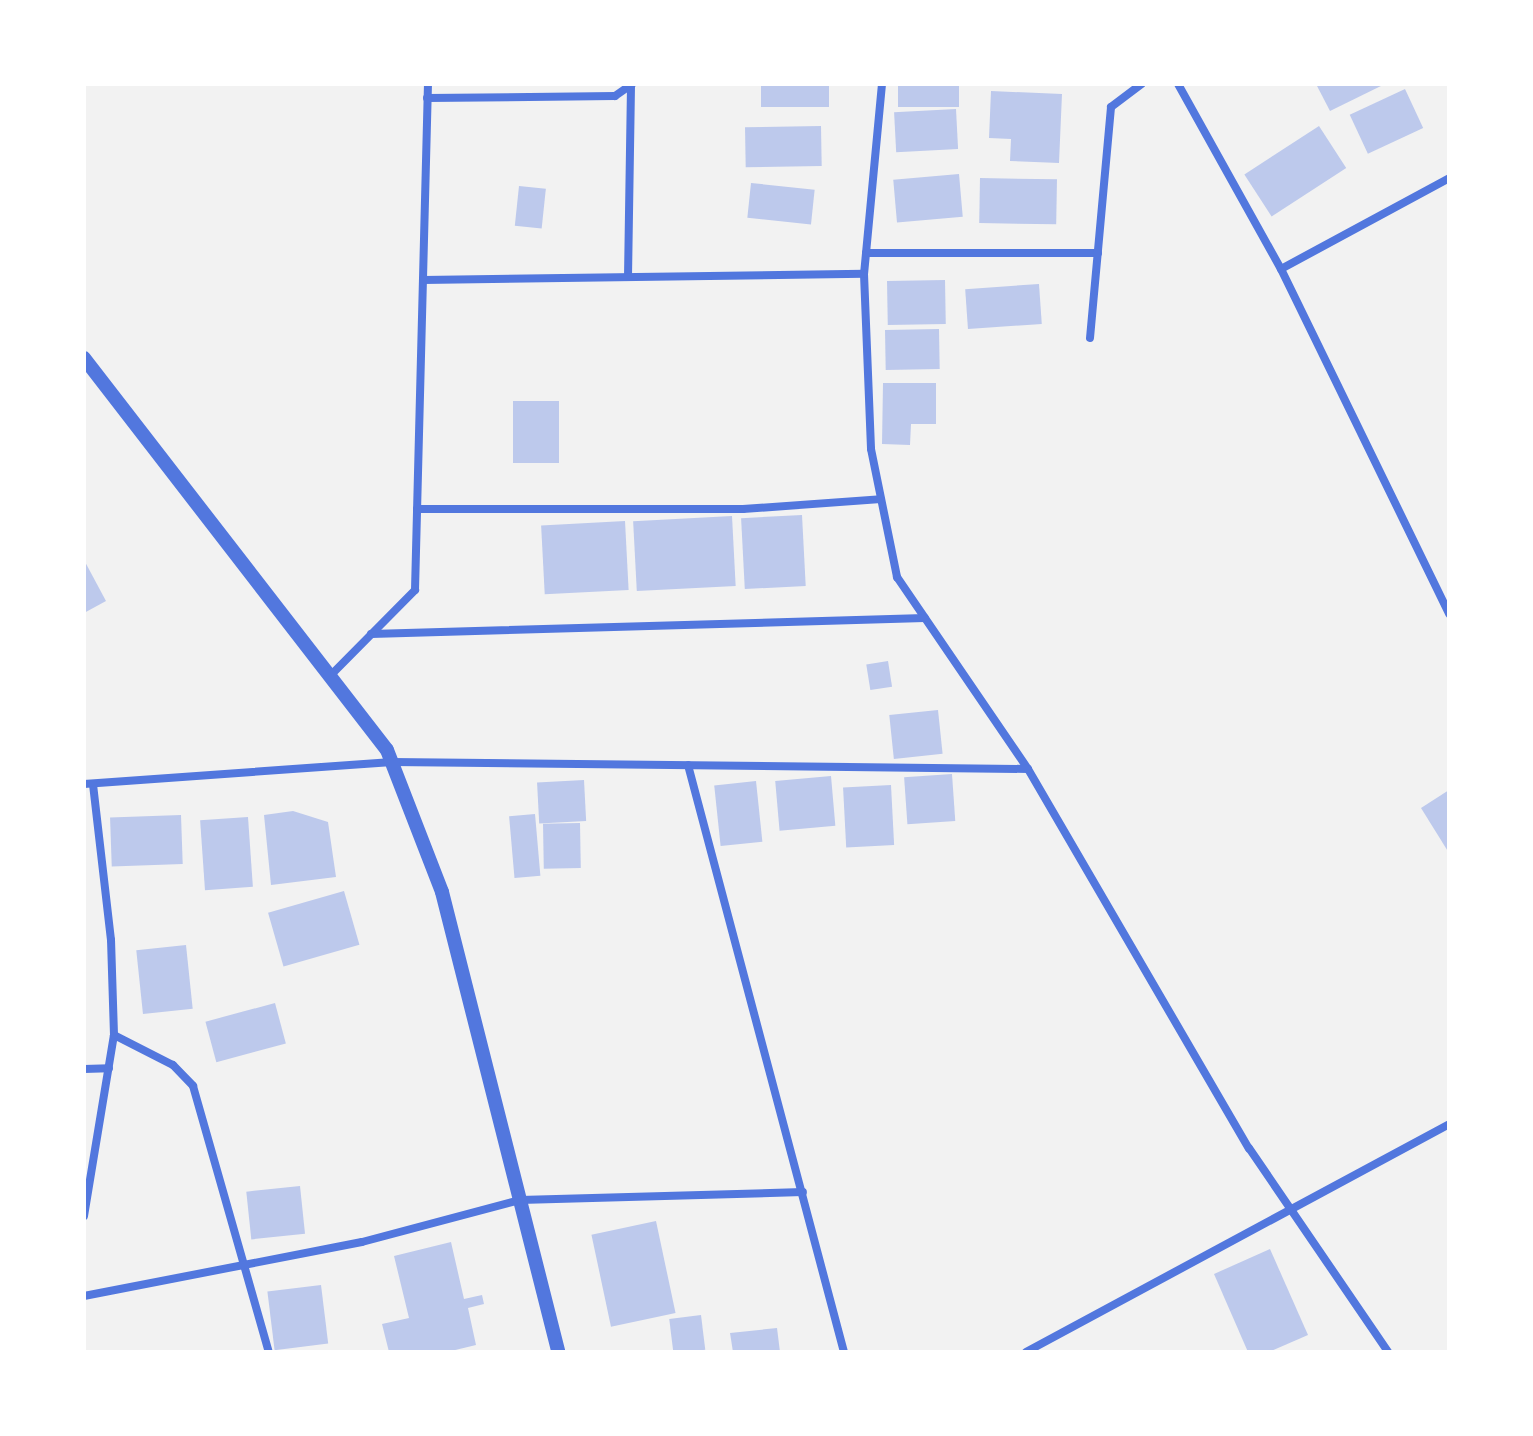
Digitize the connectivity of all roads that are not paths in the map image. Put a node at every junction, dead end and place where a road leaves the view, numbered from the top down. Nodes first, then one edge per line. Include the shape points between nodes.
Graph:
1 (428, 84) edge
2 (882, 84) edge
3 (1142, 84) edge
4 (1178, 84) edge
5 (632, 85) edge
6 (427, 98) junction
7 (1449, 178) edge
8 (866, 253) junction
9 (1098, 253) junction
10 (1281, 269) junction
11 (864, 274) junction
12 (628, 277) junction
13 (423, 280) junction
14 (1090, 338) dead end
15 (84, 358) edge
16 (881, 499) junction
17 (417, 509) junction
18 (1449, 614) edge
19 (925, 618) junction
20 (371, 634) junction
21 (329, 676) junction
22 (392, 762) junction
23 (688, 765) junction
24 (1028, 769) junction
25 (88, 784) edge
26 (114, 1035) junction
27 (109, 1068) junction
28 (84, 1069) edge
29 (1449, 1124) edge
30 (803, 1192) junction
31 (520, 1200) junction
32 (1292, 1210) junction
33 (84, 1216) edge
34 (246, 1265) junction
35 (84, 1296) edge
36 (269, 1352) edge
37 (558, 1352) edge
38 (844, 1352) edge
39 (1026, 1352) edge
40 (1388, 1352) edge

1 - 6 street
2 - 8 street
3 - 9 street via 1111,107
4 - 10 street
5 - 6 street via 615,96
5 - 12 street
6 - 13 street
7 - 10 street
8 - 9 street
8 - 11 street
9 - 14 street
10 - 18 street
11 - 12 street
11 - 16 street via 871,449
12 - 13 street
13 - 17 street
15 - 21 street
16 - 17 street via 743,509
16 - 19 street via 897,577
17 - 20 street via 415,590
19 - 20 street
19 - 24 street
20 - 21 street
21 - 22 street
22 - 23 street
22 - 25 street
22 - 31 street via 442,892
23 - 24 street
23 - 30 street
24 - 32 street via 1249,1148
25 - 26 street via 111,940
26 - 27 street
26 - 34 street via 173,1065 193,1086
27 - 28 street
27 - 33 street
29 - 32 street
30 - 31 street
30 - 38 street
31 - 34 street via 362,1242
31 - 37 street
32 - 39 street
32 - 40 street
34 - 35 street
34 - 36 street

